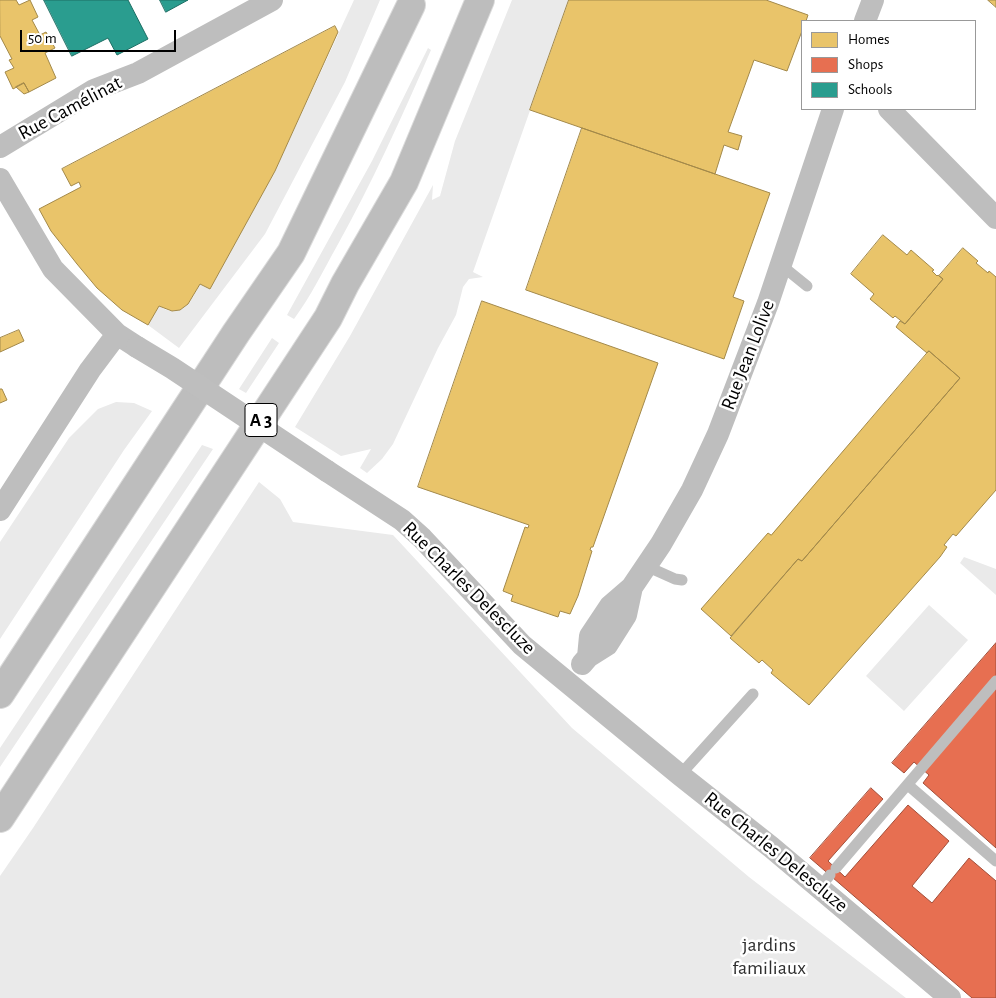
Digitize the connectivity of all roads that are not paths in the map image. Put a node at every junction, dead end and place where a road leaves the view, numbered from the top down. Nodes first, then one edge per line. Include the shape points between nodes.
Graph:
1 (272, 0) edge
2 (480, 0) edge
3 (873, 0) edge
4 (411, 5) dead end
5 (865, 20) edge
6 (833, 110) edge
7 (890, 110) edge
8 (0, 147) edge
9 (0, 179) edge
10 (996, 218) edge
11 (781, 265) junction
12 (807, 286) dead end
13 (117, 334) junction
14 (0, 510) edge
15 (646, 566) junction
16 (682, 580) dead end
17 (996, 681) edge
18 (566, 682) junction
19 (0, 694) edge
20 (753, 694) dead end
21 (680, 775) junction
22 (908, 785) junction
23 (0, 818) edge
24 (996, 862) edge
25 (828, 877) junction
26 (950, 998) edge

1 - 8 street, Rue Camélinat via 138,72 94,90
2 - 23 highway, A 3 via 404,182 328,318
3 - 5 street
4 - 19 highway via 291,253
6 - 11 street, Rue Jean Lolive
7 - 10 street
9 - 13 street, Rue Charles Delescluze via 53,269
11 - 12 lane
11 - 15 street, Rue Jean Lolive via 718,434 692,490
13 - 14 street via 90,370
13 - 18 street, Rue Charles Delescluze, bridge via 402,520 522,645
15 - 16 lane
15 - 18 street, Rue Jean Lolive via 632,587 626,615 606,645 588,657
17 - 22 lane
18 - 21 street, Rue Charles Delescluze
20 - 21 lane
21 - 25 street, Rue Charles Delescluze via 771,847
22 - 24 lane
22 - 25 lane
25 - 26 street, Rue Charles Delescluze via 892,948

